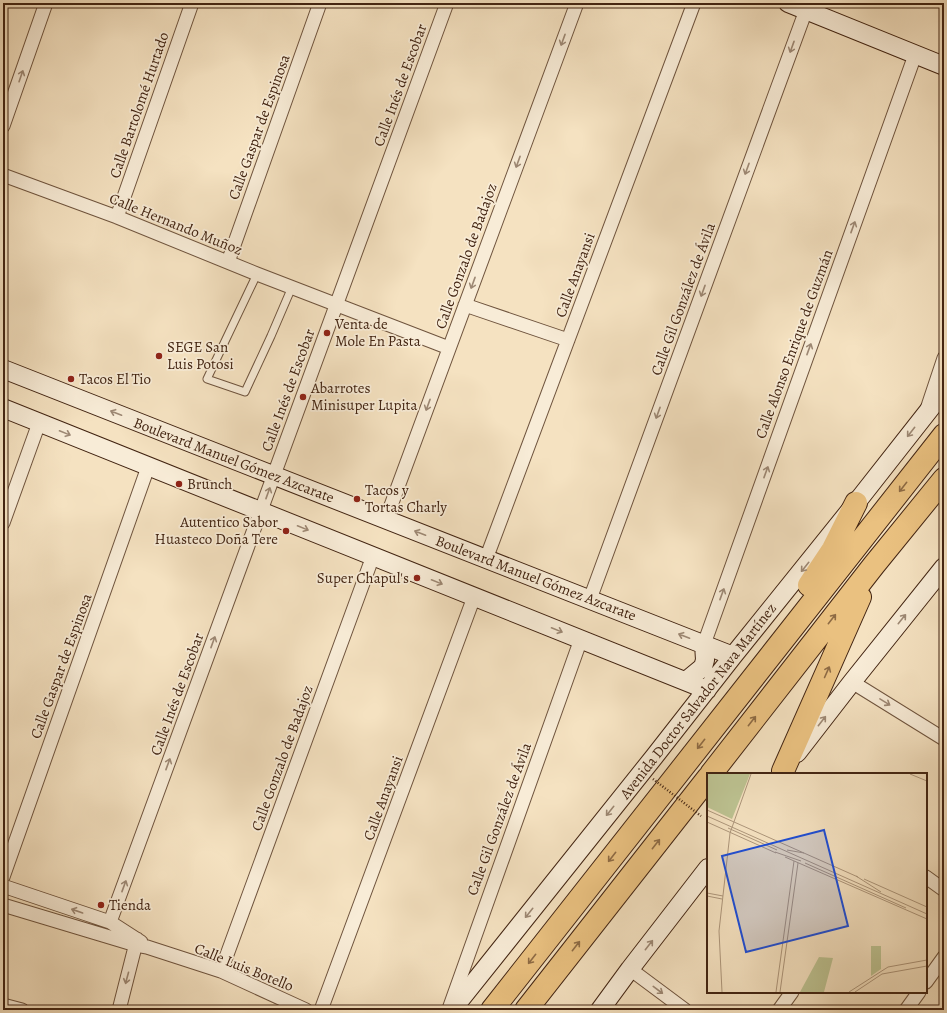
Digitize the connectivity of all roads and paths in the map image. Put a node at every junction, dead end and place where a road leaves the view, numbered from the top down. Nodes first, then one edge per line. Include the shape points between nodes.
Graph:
1 (46, 3) edge
2 (192, 3) edge
3 (320, 3) edge
4 (447, 3) edge
5 (577, 3) edge
6 (694, 3) edge
7 (788, 3) edge
8 (806, 10) junction
9 (915, 55) junction
10 (944, 66) edge
11 (7, 101) edge
12 (3, 126) edge
13 (3, 175) edge
14 (117, 217) junction
15 (228, 262) junction
16 (257, 274) junction
17 (292, 287) junction
18 (337, 305) junction
19 (465, 305) junction
20 (568, 340) junction
21 (449, 348) junction
22 (944, 358) edge
23 (3, 369) edge
24 (944, 391) edge
25 (3, 408) edge
26 (926, 414) junction
27 (39, 423) junction
28 (944, 435) edge
29 (148, 467) junction
30 (274, 476) junction
31 (944, 479) edge
32 (856, 503) junction
33 (261, 512) junction
34 (386, 520) junction
35 (3, 523) edge
36 (373, 556) junction
37 (486, 559) junction
38 (874, 565) junction
39 (944, 567) edge
40 (474, 597) junction
41 (590, 599) junction
42 (581, 639) junction
43 (704, 644) junction
44 (733, 656) junction
45 (686, 681) junction
46 (852, 682) junction
47 (707, 690) junction
48 (719, 721) junction
49 (944, 739) edge
50 (712, 773) edge
51 (783, 773) edge
52 (653, 779) dead end
53 (707, 779) edge
54 (701, 816) dead end
55 (707, 869) edge
56 (3, 877) edge
57 (927, 878) edge
58 (3, 886) edge
59 (944, 890) edge
60 (3, 905) edge
61 (110, 922) junction
62 (140, 944) junction
63 (944, 957) edge
64 (630, 969) junction
65 (222, 971) junction
66 (927, 981) edge
67 (791, 993) edge
68 (918, 993) edge
69 (3, 1005) edge
70 (22, 1010) edge
71 (119, 1010) edge
72 (306, 1010) edge
73 (321, 1010) edge
74 (448, 1010) edge
75 (452, 1010) edge
76 (492, 1010) edge
77 (526, 1010) edge
78 (600, 1010) edge
79 (685, 1010) edge
80 (779, 1010) edge
81 (906, 1010) edge

11 -> 1 street
2 - 14 street, Calle Bartolomé Hurtado
3 - 15 street, Calle Gaspar de Espinosa
4 - 18 street, Calle Inés de Escobar
5 -> 19 street, Calle Gonzalo de Badajoz
6 - 20 street, Calle Anayansi
7 - 8 street
8 - 9 street
8 -> 41 street, Calle Gil González de Ávila
9 - 10 street
43 -> 9 street, Calle Alonso Enrique de Guzmán
11 - 12 street
13 - 14 street, Calle Hernando Muñoz
14 - 15 street, Calle Hernando Muñoz
15 - 16 street, Calle Hernando Muñoz
16 - 17 street, Calle Hernando Muñoz
16 - 17 lane via 207,379 245,392
17 - 18 street, Calle Hernando Muñoz
18 - 21 street, Calle Hernando Muñoz
18 - 30 street, Calle Inés de Escobar
19 - 20 street
19 - 21 street, Calle Gonzalo de Badajoz
20 - 37 street, Calle Anayansi
21 -> 34 street, Calle Gonzalo de Badajoz
22 - 26 street
30 -> 23 street, Boulevard Manuel Gómez Azcarate
24 - 26 street, Avenida Doctor Salvador Nava Martínez
25 - 27 street
26 -> 32 street, Avenida Doctor Salvador Nava Martínez
27 -> 29 street
27 - 35 street
28 -> 48 highway, Avenida Doctor Salvador Nava Martínez
29 - 33 street
29 - 56 street, Calle Gaspar de Espinosa
33 -> 30 street, Calle Inés de Escobar
30 - 34 street, Boulevard Manuel Gómez Azcarate
31 - 38 highway
32 -> 44 street, Avenida Doctor Salvador Nava Martínez
32 - 48 highway via 833,549
33 -> 36 street
61 -> 33 street, Calle Inés de Escobar
37 -> 34 street, Boulevard Manuel Gómez Azcarate
36 -> 40 street
36 - 65 street, Calle Gonzalo de Badajoz
37 - 41 street, Boulevard Manuel Gómez Azcarate
50 -> 38 highway
51 -> 38 highway
46 -> 39 street
40 -> 42 street
40 - 73 street, Calle Anayansi
43 -> 41 street, Boulevard Manuel Gómez Azcarate
42 - 45 street
42 - 74 street, Calle Gil González de Ávila
43 - 44 street, Boulevard Manuel Gómez Azcarate
43 - 45 street via 703,667
44 - 47 street, Avenida Doctor Salvador Nava Martínez
45 - 47 street
46 -> 49 street
51 -> 46 street
47 -> 75 street, Avenida Doctor Salvador Nava Martínez
48 -> 76 highway, Avenida Doctor Salvador Nava Martínez
52 - 54 path, bridge
77 -> 53 highway
64 -> 55 street
57 - 59 street
61 -> 58 street, Calle Luis Botello
60 - 62 street, Calle Luis Botello
61 - 62 street, Calle Luis Botello
62 - 65 street, Calle Luis Botello
62 -> 71 street
63 - 66 street
64 - 78 street
64 -> 79 street
65 - 72 street, Calle Luis Botello
67 - 80 street
68 - 81 street
69 - 70 street

